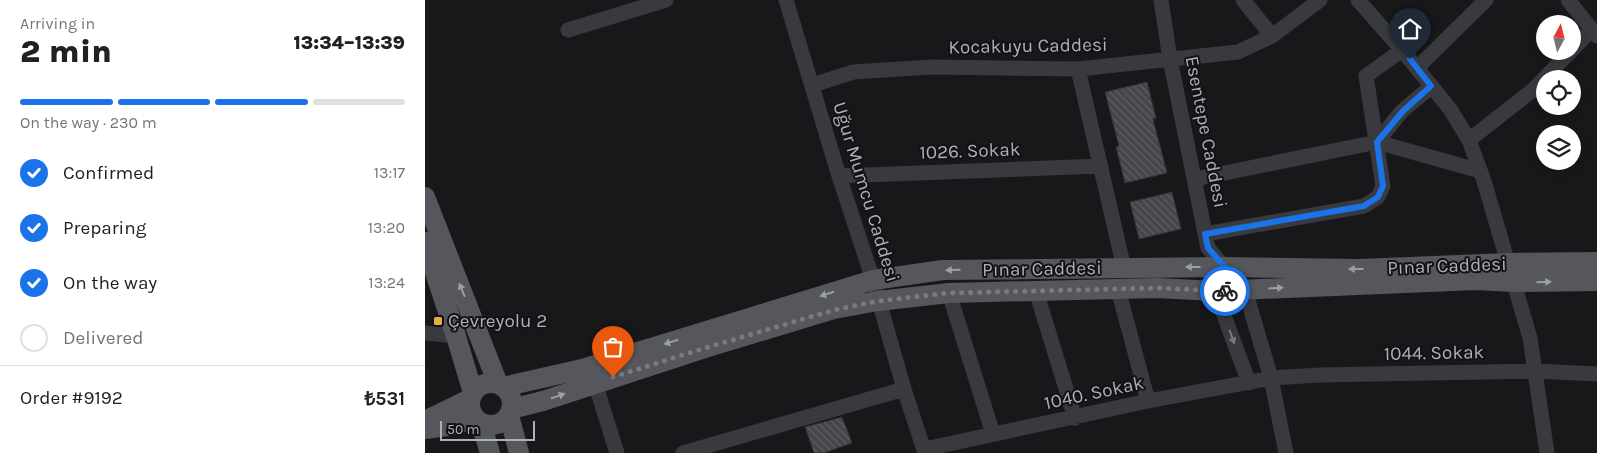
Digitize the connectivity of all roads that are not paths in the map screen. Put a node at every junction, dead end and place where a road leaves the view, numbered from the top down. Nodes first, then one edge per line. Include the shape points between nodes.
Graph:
1 (666, 0) edge
2 (786, 0) edge
3 (1161, 0) edge
4 (1243, 0) edge
5 (1319, 0) edge
6 (1358, 0) edge
7 (1487, 0) edge
8 (1567, 0) edge
9 (568, 30) dead end
10 (1594, 33) edge
11 (1272, 36) junction
12 (1581, 43) edge
13 (1402, 50) junction
14 (1170, 59) junction
15 (1562, 60) edge
16 (1417, 68) junction
17 (1078, 69) junction
18 (813, 85) junction
19 (1431, 86) junction
20 (1469, 140) junction
21 (1377, 142) junction
22 (1101, 166) junction
23 (1480, 171) junction
24 (839, 176) junction
25 (1195, 179) junction
26 (425, 197) edge
27 (1205, 234) junction
28 (425, 242) edge
29 (1597, 262) edge
30 (1508, 263) junction
31 (1224, 267) junction
32 (1124, 268) junction
33 (873, 280) junction
34 (1597, 281) edge
35 (1514, 282) junction
36 (1118, 289) junction
37 (1245, 290) junction
38 (1036, 291) junction
39 (1215, 291) junction
40 (949, 293) junction
41 (878, 301) junction
42 (425, 333) edge
43 (456, 336) junction
44 (1535, 371) junction
45 (1597, 374) edge
46 (1271, 378) junction
47 (595, 383) junction
48 (1249, 383) junction
49 (501, 386) junction
50 (904, 389) junction
51 (471, 396) junction
52 (1148, 401) junction
53 (510, 412) junction
54 (1075, 418) junction
55 (425, 421) edge
56 (478, 421) junction
57 (425, 429) edge
58 (993, 434) junction
59 (732, 446) edge
60 (925, 451) edge
61 (490, 453) edge
62 (519, 453) edge
63 (617, 453) edge
64 (683, 453) edge
65 (1285, 453) edge
66 (1547, 453) edge

1 - 9 street
2 - 18 street, Uğur Mumcu Caddesi
3 - 14 street, Esentepe Caddesi
4 - 11 street
5 - 11 street, Kocakuyu Caddesi
6 - 13 street
7 - 16 street
8 - 10 street
10 - 12 street
11 - 14 street, Kocakuyu Caddesi via 1238,52
13 - 16 street
13 - 21 street via 1366,76
14 - 17 street, Kocakuyu Caddesi
14 - 25 street, Esentepe Caddesi
15 - 20 street via 1533,90
16 - 19 street
17 - 18 street, Kocakuyu Caddesi via 931,67 853,72
17 - 22 street
18 - 24 street, Uğur Mumcu Caddesi
19 - 20 street
19 - 21 street via 1403,111
20 - 23 street
21 - 23 street
21 - 25 street
21 - 27 street via 1383,186 1378,197 1364,206
22 - 24 street, 1026. Sokak
22 - 32 street
23 - 30 street
24 - 33 street, Uğur Mumcu Caddesi
25 - 27 street, Esentepe Caddesi
49 -> 26 main road
27 - 31 street, Esentepe Caddesi via 1208,248
28 - 43 main road
29 - 30 main road, Pınar Caddesi
30 -> 31 main road, Pınar Caddesi via 1360,269
30 - 35 street
31 -> 32 main road, Pınar Caddesi
31 - 37 main road
31 - 39 main road
32 -> 33 main road, Pınar Caddesi via 943,270
33 - 41 street, Uğur Mumcu Caddesi
33 -> 49 main road, Pınar Caddesi via 583,370
35 -> 34 main road, Pınar Caddesi
37 -> 35 main road, Pınar Caddesi via 1476,280
35 - 44 street via 1530,338
36 - 38 main road, Pınar Caddesi
36 - 39 main road, Pınar Caddesi
36 - 52 street
37 - 39 main road, Pınar Caddesi
37 - 46 street
38 - 40 main road, Pınar Caddesi
38 - 54 street
39 -> 48 street
40 - 41 main road, Pınar Caddesi
40 - 58 street
41 - 47 main road, Pınar Caddesi via 825,312
41 - 50 street, Uğur Mumcu Caddesi
42 - 43 street
43 - 51 main road
44 - 45 street, 1044. Sokak
44 - 46 street, 1044. Sokak
44 - 66 street
46 - 48 street, 1040. Sokak
46 - 65 street
53 -> 47 main road, Pınar Caddesi
47 - 63 street
48 - 52 street, 1040. Sokak
49 - 51 main road via 484,384
49 - 53 main road via 511,397
50 - 59 street
50 - 60 street, Uğur Mumcu Caddesi
51 - 55 main road
51 - 56 main road via 471,413
52 - 54 street, 1040. Sokak
53 - 56 main road via 499,423 487,425
53 - 62 main road
54 - 58 street, 1040. Sokak
56 - 57 main road
56 - 61 main road
58 - 60 street, 1040. Sokak
59 - 64 street

